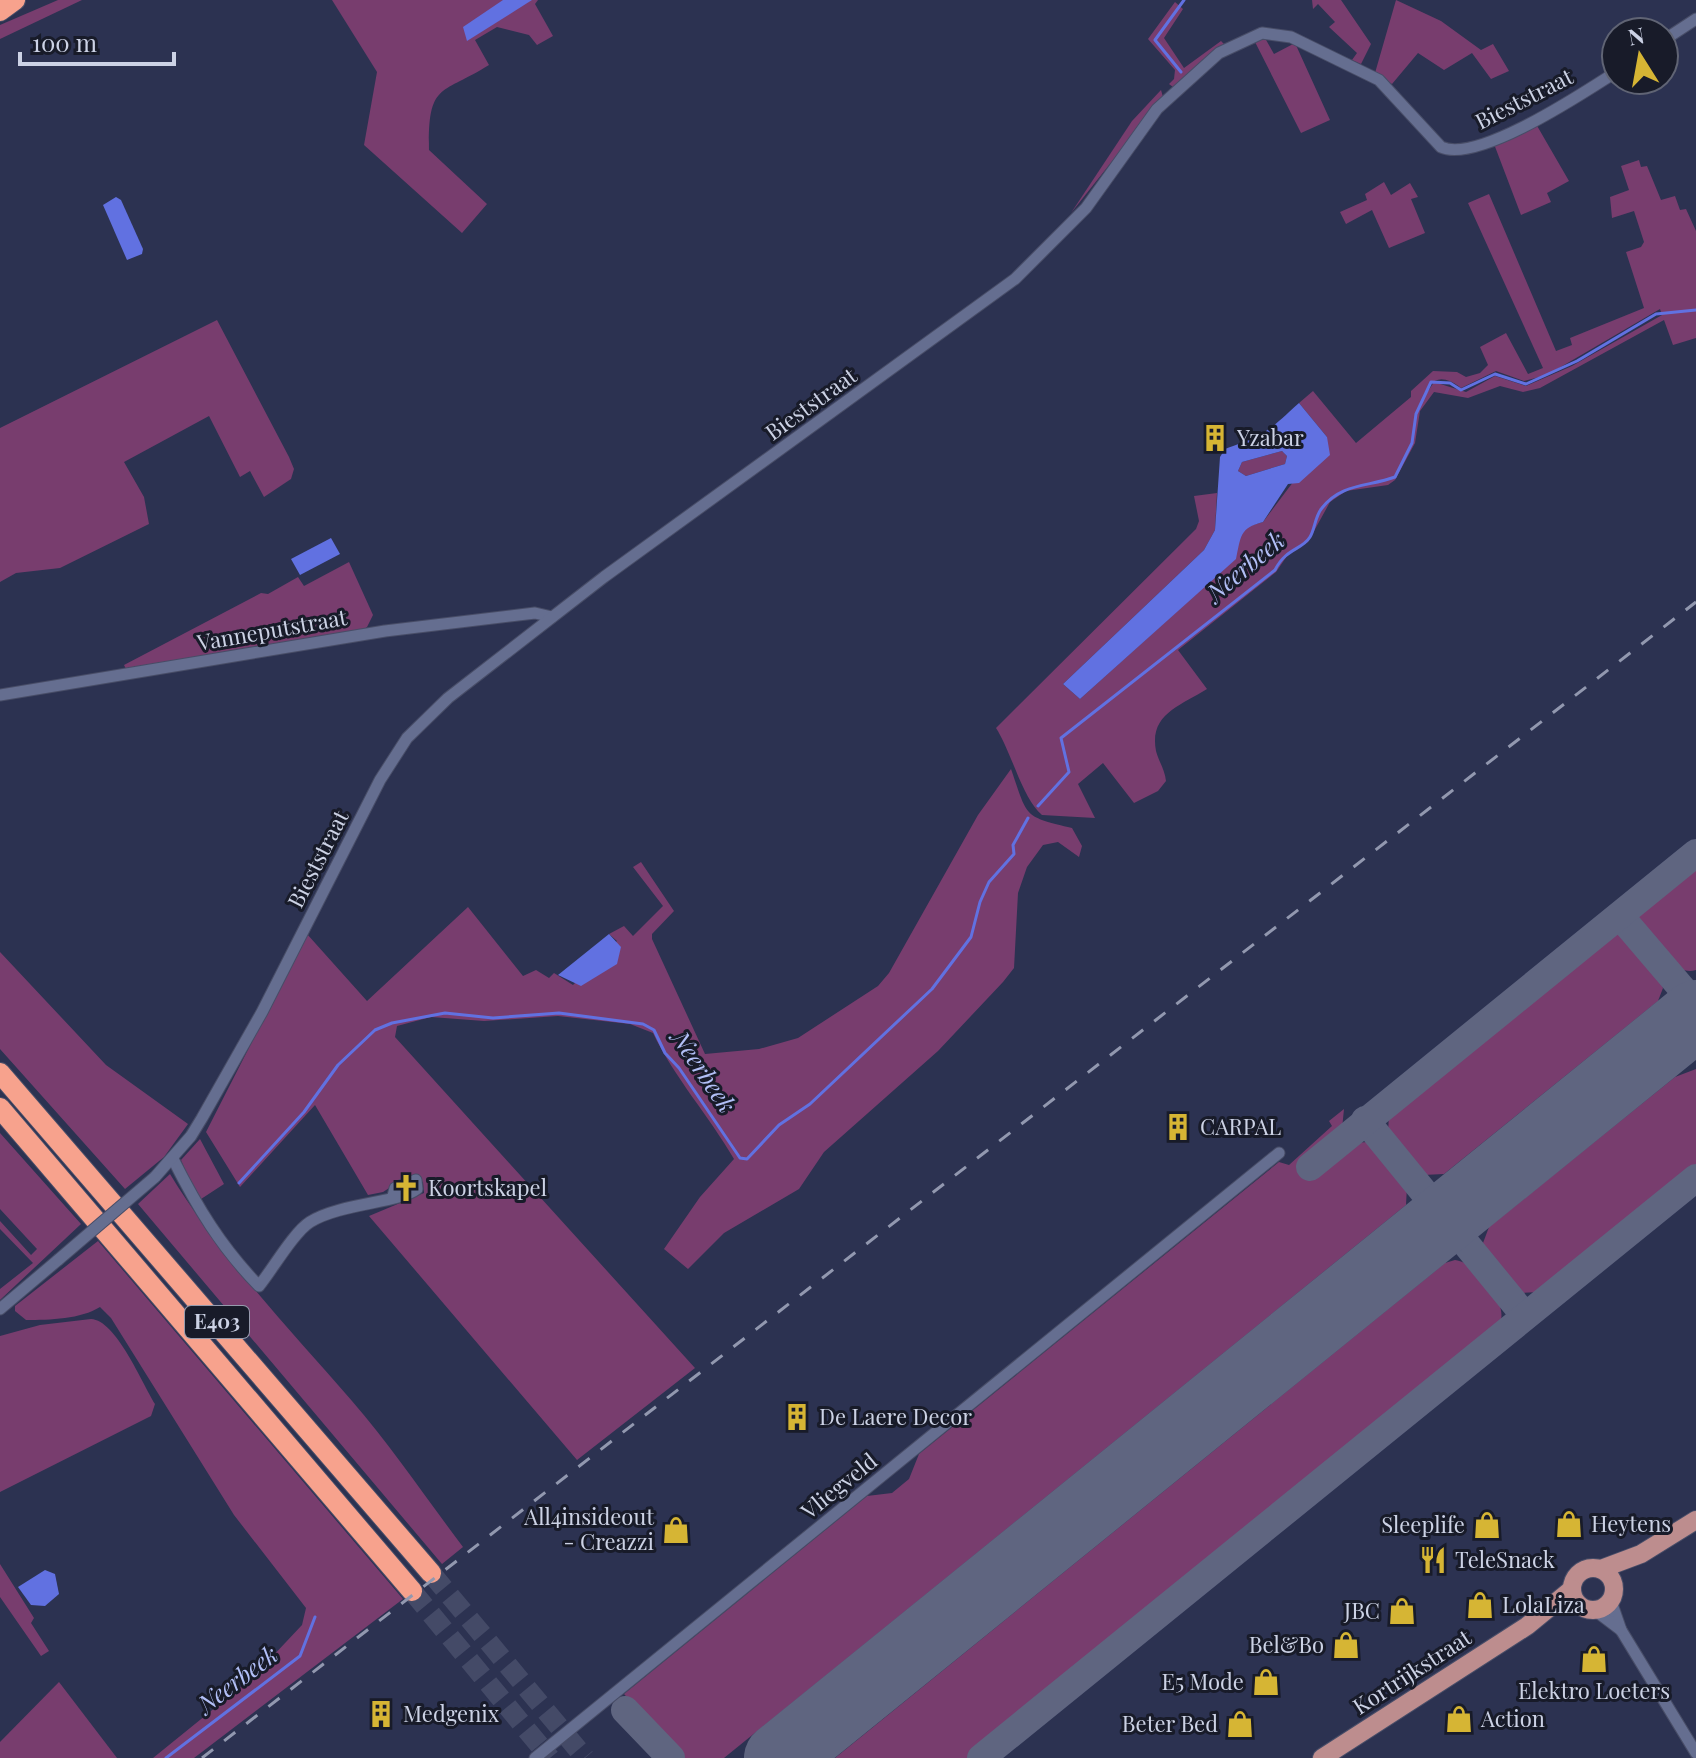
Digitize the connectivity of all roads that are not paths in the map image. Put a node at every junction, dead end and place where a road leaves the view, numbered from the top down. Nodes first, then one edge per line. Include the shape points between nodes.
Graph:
1 (15, 0) edge
2 (0, 11) edge
3 (1600, 81) edge
4 (552, 617) junction
5 (0, 695) edge
6 (0, 1073) edge
7 (0, 1108) edge
8 (1279, 1153) dead end
9 (173, 1159) junction
10 (393, 1196) dead end
11 (0, 1309) edge
12 (1696, 1520) edge
13 (1641, 1554) junction
14 (1601, 1569) junction
15 (431, 1573) tunnel mouth
16 (412, 1591) tunnel mouth
17 (1595, 1598) junction
18 (1621, 1630) junction
19 (1696, 1753) edge
20 (535, 1758) edge
21 (1322, 1758) edge

1 - 2 highway
3 - 4 street, Bieststraat via 1525,125 1450,151 1379,80 1277,33 1239,42 1157,109 1086,208 1015,279
4 - 5 street, Vanneputstraat via 535,613 385,631
4 - 9 street, Bieststraat via 448,698 407,738 380,780 262,1012
6 - 15 highway, E403
7 - 16 highway, E403
8 - 20 street, Vliegveld
9 - 10 street via 221,1245 259,1286 308,1223 345,1207
9 - 11 street, Bieststraat, bridge
12 - 13 main road, Kortrijkstraat
13 - 14 main road, Kortrijkstraat
13 - 17 main road, Kortrijkstraat
14 - 17 main road
14 - 17 main road, Kortrijkstraat via 1580,1573
17 - 18 street
17 - 18 street
17 - 21 main road, Kortrijkstraat via 1527,1626
18 - 19 street

